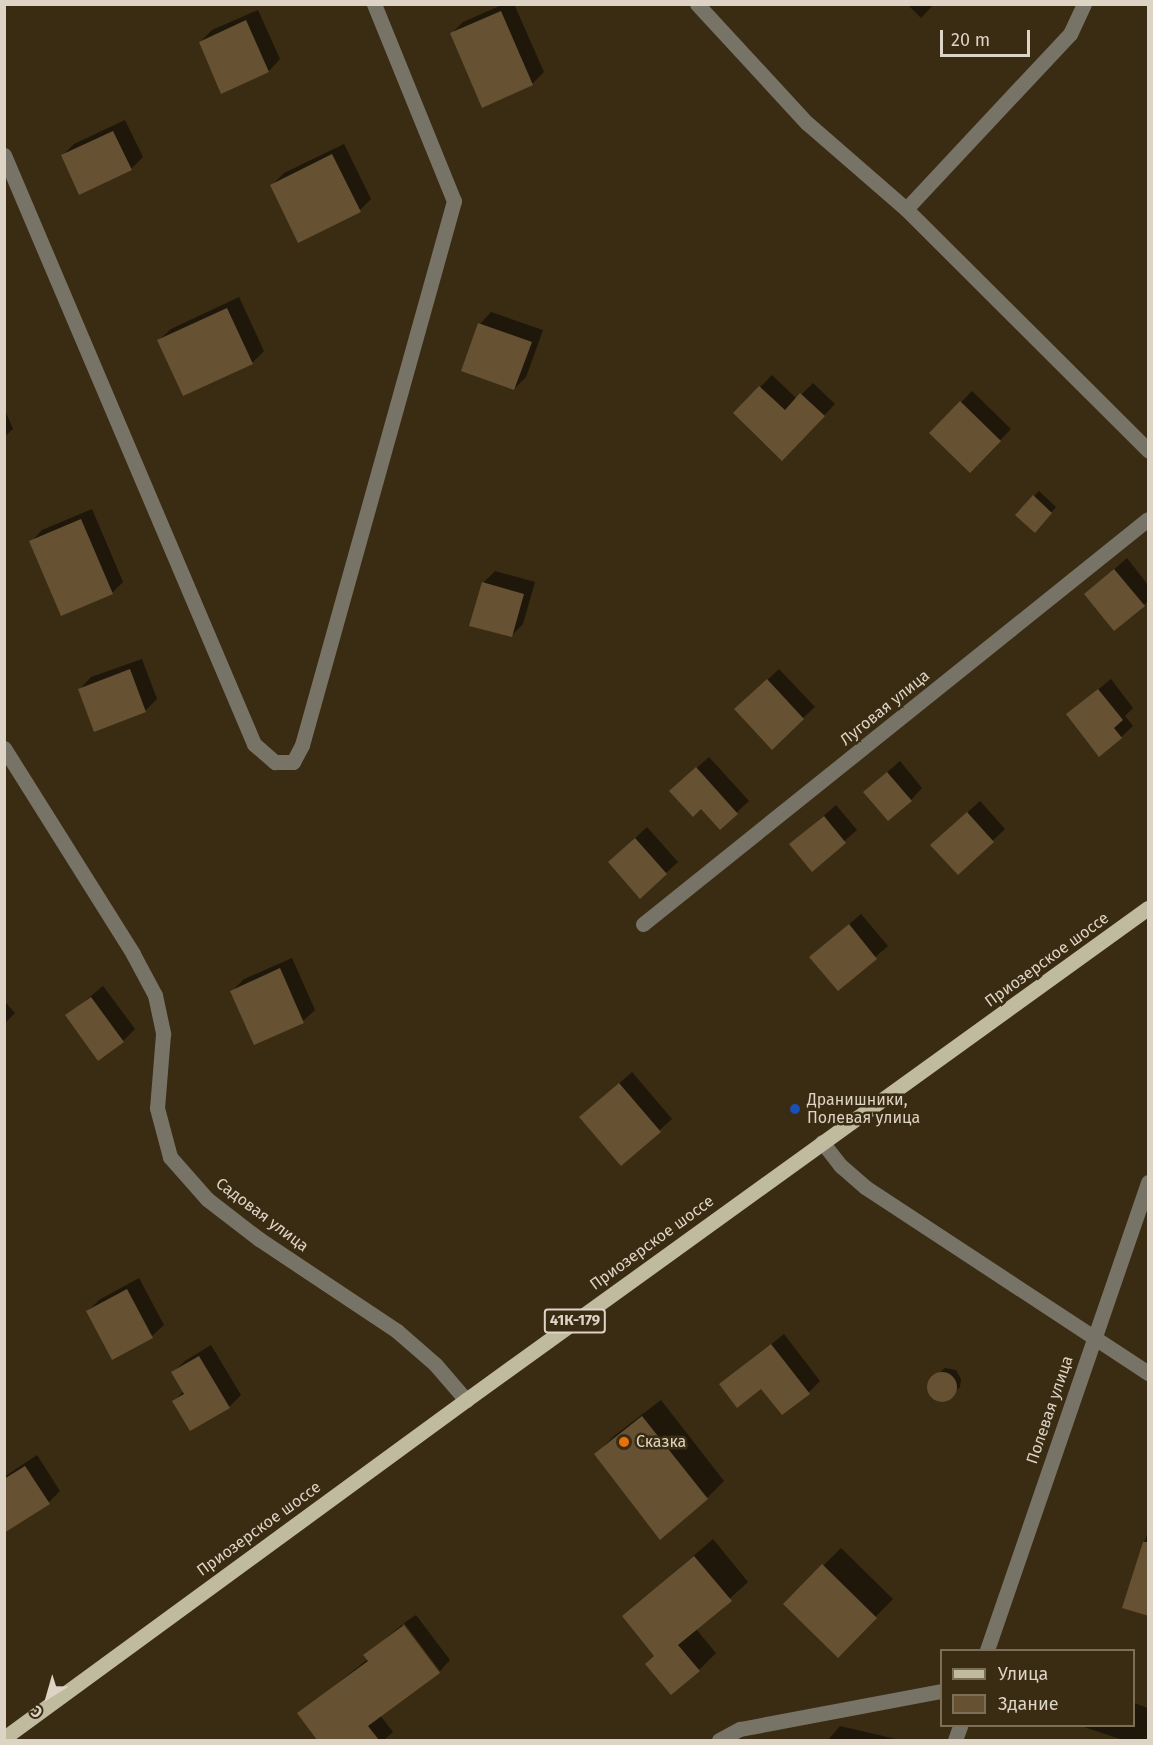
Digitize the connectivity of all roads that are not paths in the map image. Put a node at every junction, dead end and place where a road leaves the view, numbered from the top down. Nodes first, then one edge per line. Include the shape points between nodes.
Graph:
1 (374, 4) edge
2 (698, 4) edge
3 (1084, 4) edge
4 (4, 155) edge
5 (906, 209) junction
6 (1149, 450) edge
7 (1149, 519) edge
8 (4, 748) edge
9 (1149, 908) edge
10 (644, 924) dead end
11 (822, 1142) junction
12 (1149, 1182) edge
13 (1094, 1339) junction
14 (1149, 1373) edge
15 (466, 1400) junction
16 (987, 1649) edge
17 (940, 1691) edge
18 (4, 1738) edge
19 (719, 1740) edge

1 - 4 street via 454,201 302,746 292,762 275,762 254,744
2 - 5 street via 807,123
3 - 5 street via 1070,34
5 - 6 street
7 - 10 street, Луговая улица
8 - 15 street, Садовая улица via 133,954 154,995 163,1034 157,1108 170,1157 207,1199 250,1233 397,1331 435,1364
9 - 11 main road, Приозерское шоссе / 41К-179
11 - 13 street via 864,1187
11 - 15 main road, Приозерское шоссе / 41К-179
12 - 13 street, Полевая улица
13 - 14 street
13 - 16 street, Полевая улица
15 - 18 main road, Приозерское шоссе / 41К-179
17 - 19 street via 740,1728

